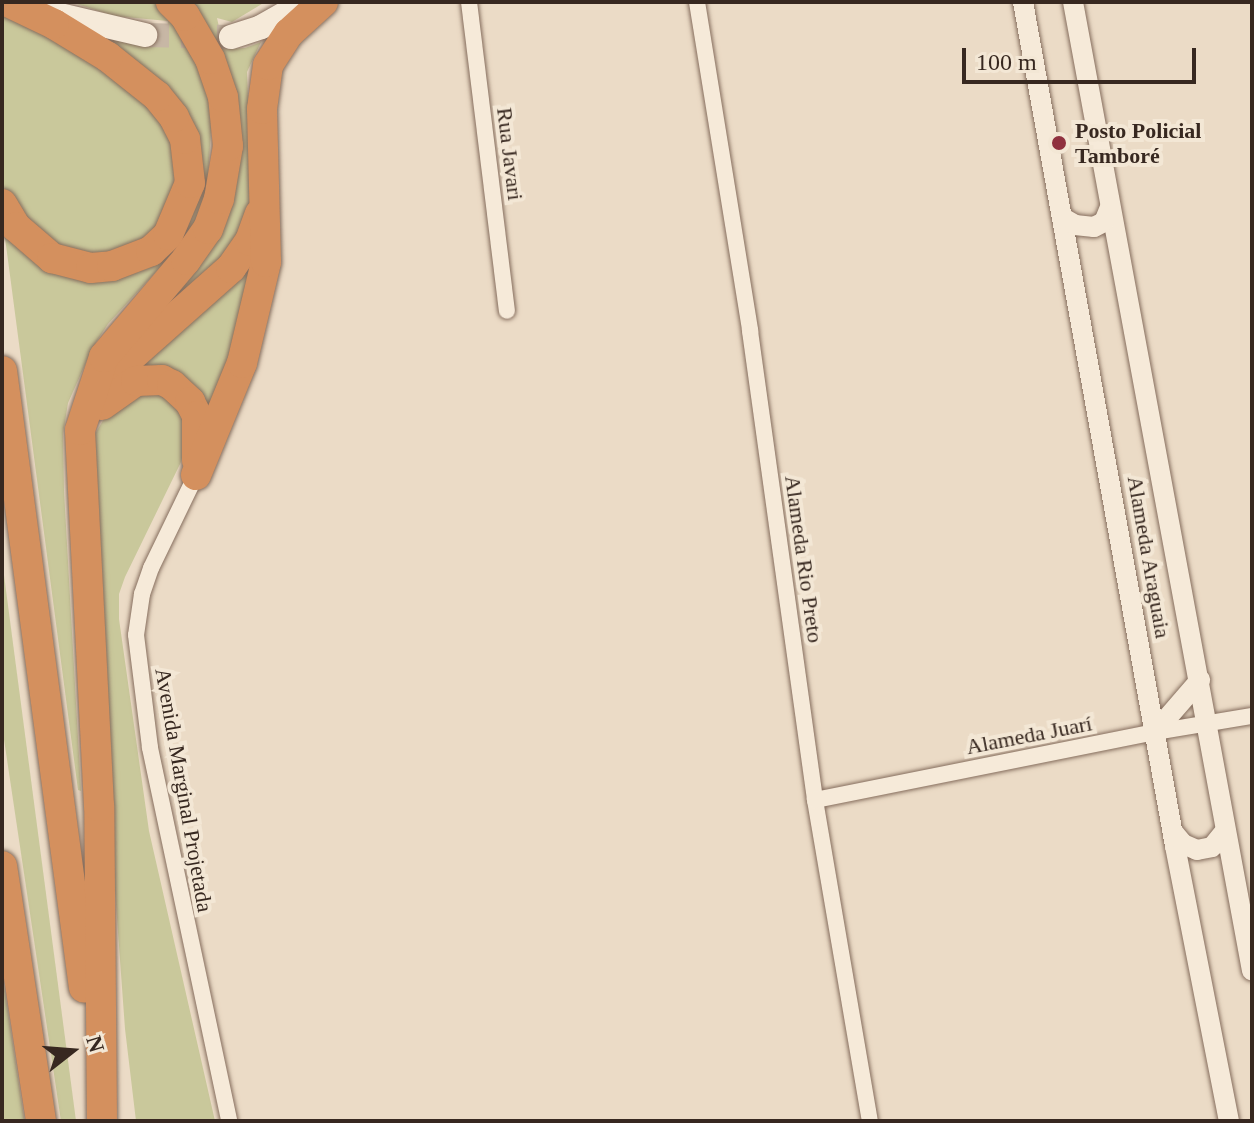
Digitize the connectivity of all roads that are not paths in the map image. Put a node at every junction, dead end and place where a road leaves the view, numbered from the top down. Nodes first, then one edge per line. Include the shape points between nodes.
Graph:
1 (9, 2) edge
2 (171, 2) edge
3 (305, 2) edge
4 (323, 2) edge
5 (469, 2) edge
6 (697, 2) edge
7 (1023, 2) edge
8 (1073, 2) edge
9 (145, 35) tunnel mouth
10 (231, 37) tunnel mouth
11 (266, 198) junction
12 (2, 204) edge
13 (1110, 207) junction
14 (1063, 218) junction
15 (507, 311) dead end
16 (2, 371) edge
17 (83, 418) junction
18 (196, 475) junction
19 (1200, 680) junction
20 (1252, 716) edge
21 (1209, 724) junction
22 (1155, 732) junction
23 (815, 800) junction
24 (1225, 831) junction
25 (1173, 832) junction
26 (2, 866) edge
27 (1233, 869) junction
28 (1181, 876) junction
29 (1252, 971) edge
30 (41, 1121) edge
31 (102, 1121) edge
32 (229, 1121) edge
33 (870, 1121) edge
34 (1229, 1121) edge

1 - 9 main road
1 - 12 highway via 108,57 157,96 185,139 190,183 168,235 151,251 112,266 91,268 52,258 16,227
2 - 17 highway via 210,59 223,97 225,173 208,229 104,357
3 - 10 main road
4 - 11 highway via 289,33 268,65 262,109
5 - 15 street, Rua Javari
6 - 23 street, Alameda Rio Preto via 750,331
7 - 14 street, Alameda Araguaia
8 - 13 street, Alameda Araguaia
11 - 17 highway via 237,262 125,362
11 - 18 highway via 266,262 254,319 227,408
13 - 14 street via 1104,222 1094,227
13 - 19 street, Alameda Araguaia
14 - 22 street, Alameda Araguaia
16 - 31 highway
17 - 18 highway via 136,381 162,380 181,392 197,416
17 - 31 highway via 99,806
18 - 32 street, Avenida Marginal Projetada via 155,558 136,635 150,748
19 - 21 street, Alameda Araguaia
19 - 22 street
20 - 21 street, Alameda Juarí
21 - 22 street, Alameda Juarí
21 - 24 street, Alameda Araguaia
22 - 23 street, Alameda Juarí
22 - 25 street, Alameda Araguaia
23 - 33 street, Alameda Rio Preto
24 - 25 street via 1212,847 1197,850
24 - 27 street, Alameda Araguaia
25 - 28 street, Alameda Araguaia
26 - 30 highway
27 - 28 street via 1207,859
27 - 29 street, Alameda Araguaia
28 - 34 street, Alameda Araguaia

